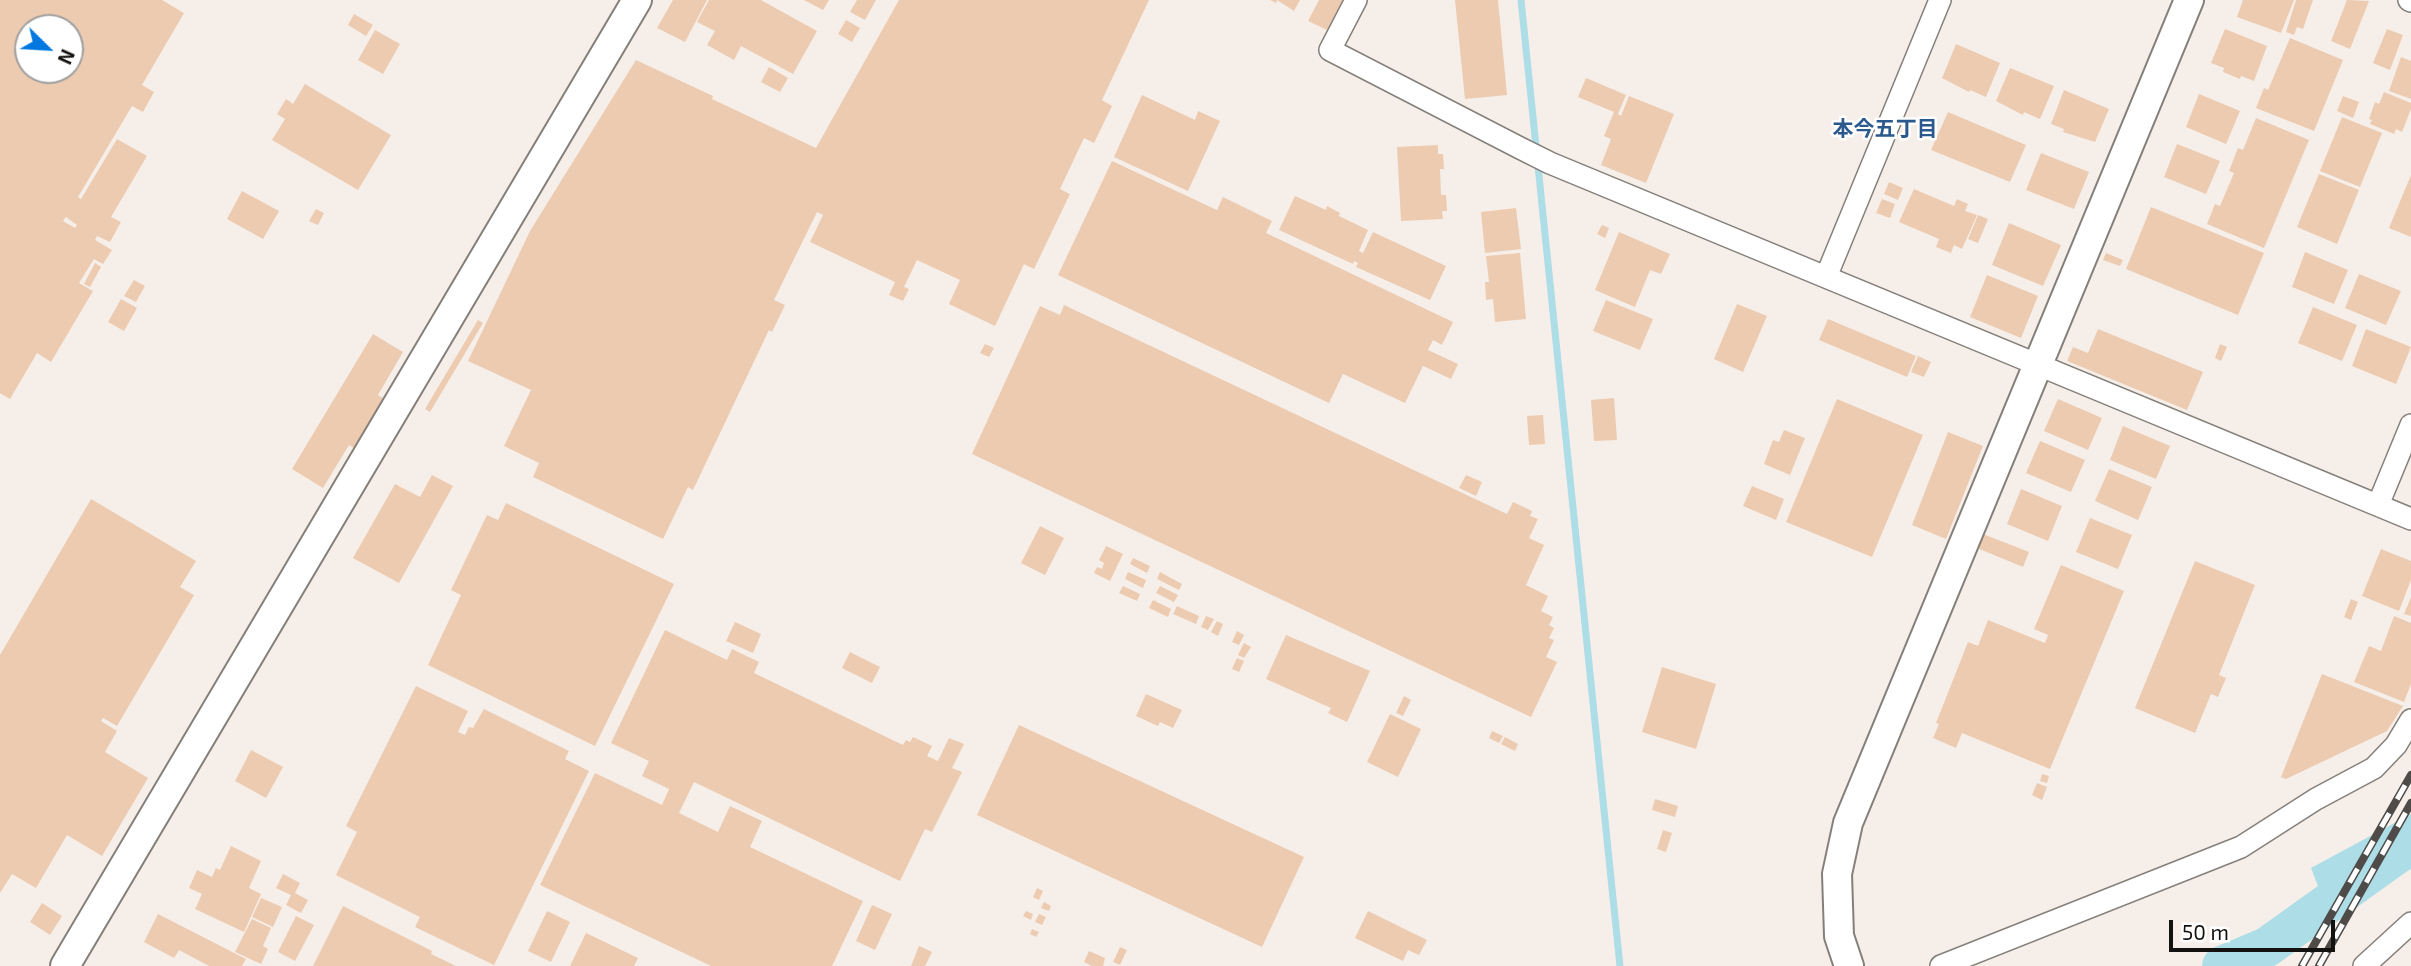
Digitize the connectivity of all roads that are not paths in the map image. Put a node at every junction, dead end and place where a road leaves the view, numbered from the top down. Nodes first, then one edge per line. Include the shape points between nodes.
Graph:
1 (637, 0) edge
2 (1356, 0) edge
3 (1940, 0) edge
4 (2189, 0) edge
5 (1826, 277) junction
6 (2038, 364) junction
7 (2411, 425) edge
8 (2378, 505) junction
9 (2411, 519) edge
10 (2411, 720) edge
11 (2404, 744) edge
12 (2411, 923) edge
13 (65, 966) edge
14 (1849, 966) edge
15 (1941, 966) edge
16 (2364, 966) edge

1 - 13 street
2 - 5 street via 1330,50 1550,163
3 - 5 street
4 - 6 street
5 - 6 street
6 - 8 street
6 - 14 street via 1848,823 1837,874 1839,936
7 - 8 street
8 - 9 street
10 - 11 street
11 - 15 street via 2374,768 2241,847
12 - 16 street

